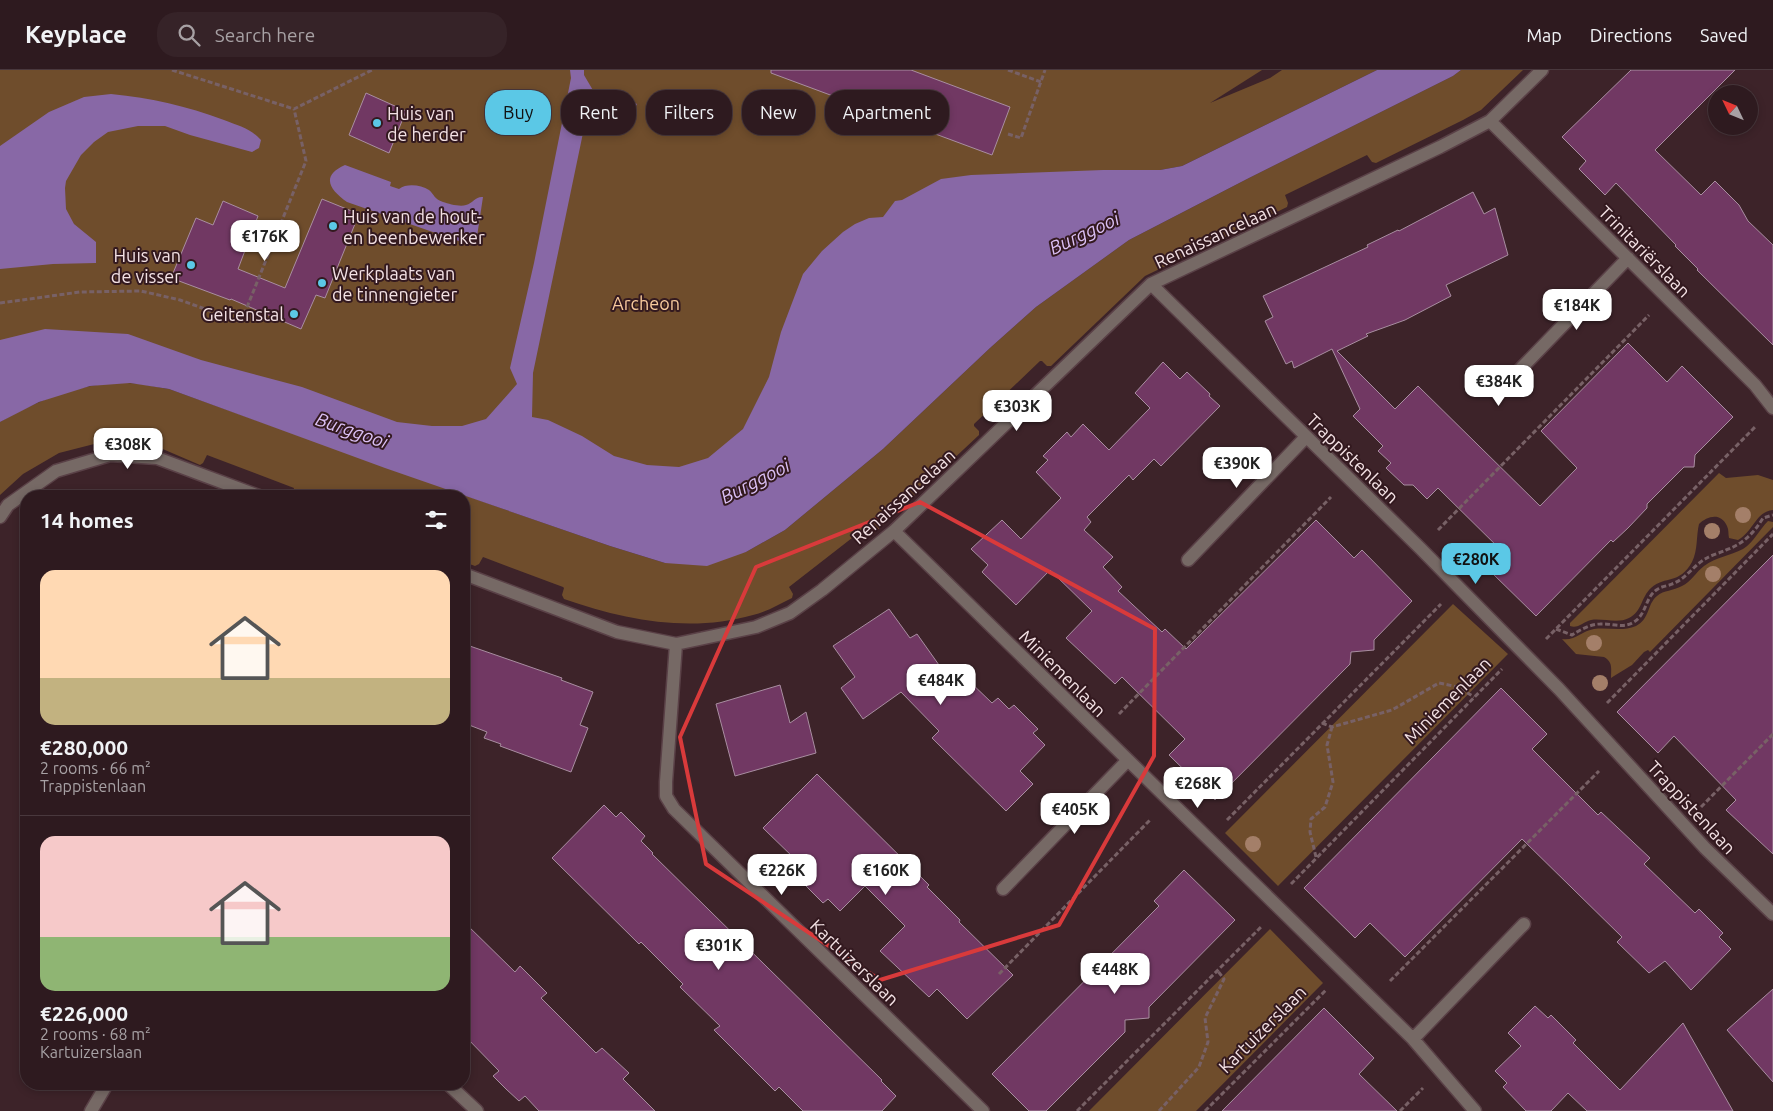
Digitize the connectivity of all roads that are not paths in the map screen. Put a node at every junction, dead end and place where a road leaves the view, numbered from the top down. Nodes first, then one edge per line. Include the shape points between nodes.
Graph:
1 (1542, 70) edge
2 (1490, 121) junction
3 (1628, 258) junction
4 (1151, 284) junction
5 (1506, 384) dead end
6 (1773, 408) edge
7 (1306, 436) junction
8 (29, 490) edge
9 (243, 490) edge
10 (20, 496) edge
11 (0, 517) edge
12 (894, 531) junction
13 (1188, 560) dead end
14 (470, 576) edge
15 (676, 644) junction
16 (1127, 761) junction
17 (1003, 889) dead end
18 (1773, 914) edge
19 (1524, 924) dead end
20 (1413, 1039) junction
21 (103, 1090) edge
22 (454, 1090) edge
23 (91, 1111) edge
24 (476, 1111) edge
25 (982, 1111) edge
26 (1475, 1111) edge

1 - 2 street, Renaissancelaan
2 - 3 street, Trinitariërslaan
2 - 4 street, Renaissancelaan
3 - 5 street
3 - 6 street, Trinitariërslaan via 1754,384
4 - 7 street, Trappistenlaan
4 - 12 street, Renaissancelaan
7 - 13 street
7 - 18 street, Trappistenlaan via 1525,654 1683,825
8 - 9 street via 56,471 110,455 157,458
10 - 11 street via 8,505
12 - 15 street, Renaissancelaan via 790,613 756,627
12 - 16 street, Miniemenlaan
14 - 15 street, Renaissancelaan via 617,632
15 - 25 street, Kartuizerslaan via 666,782 666,796 674,809
16 - 17 street
16 - 20 street, Miniemenlaan
19 - 20 street
20 - 26 street, Miniemenlaan
21 - 23 street
22 - 24 street

